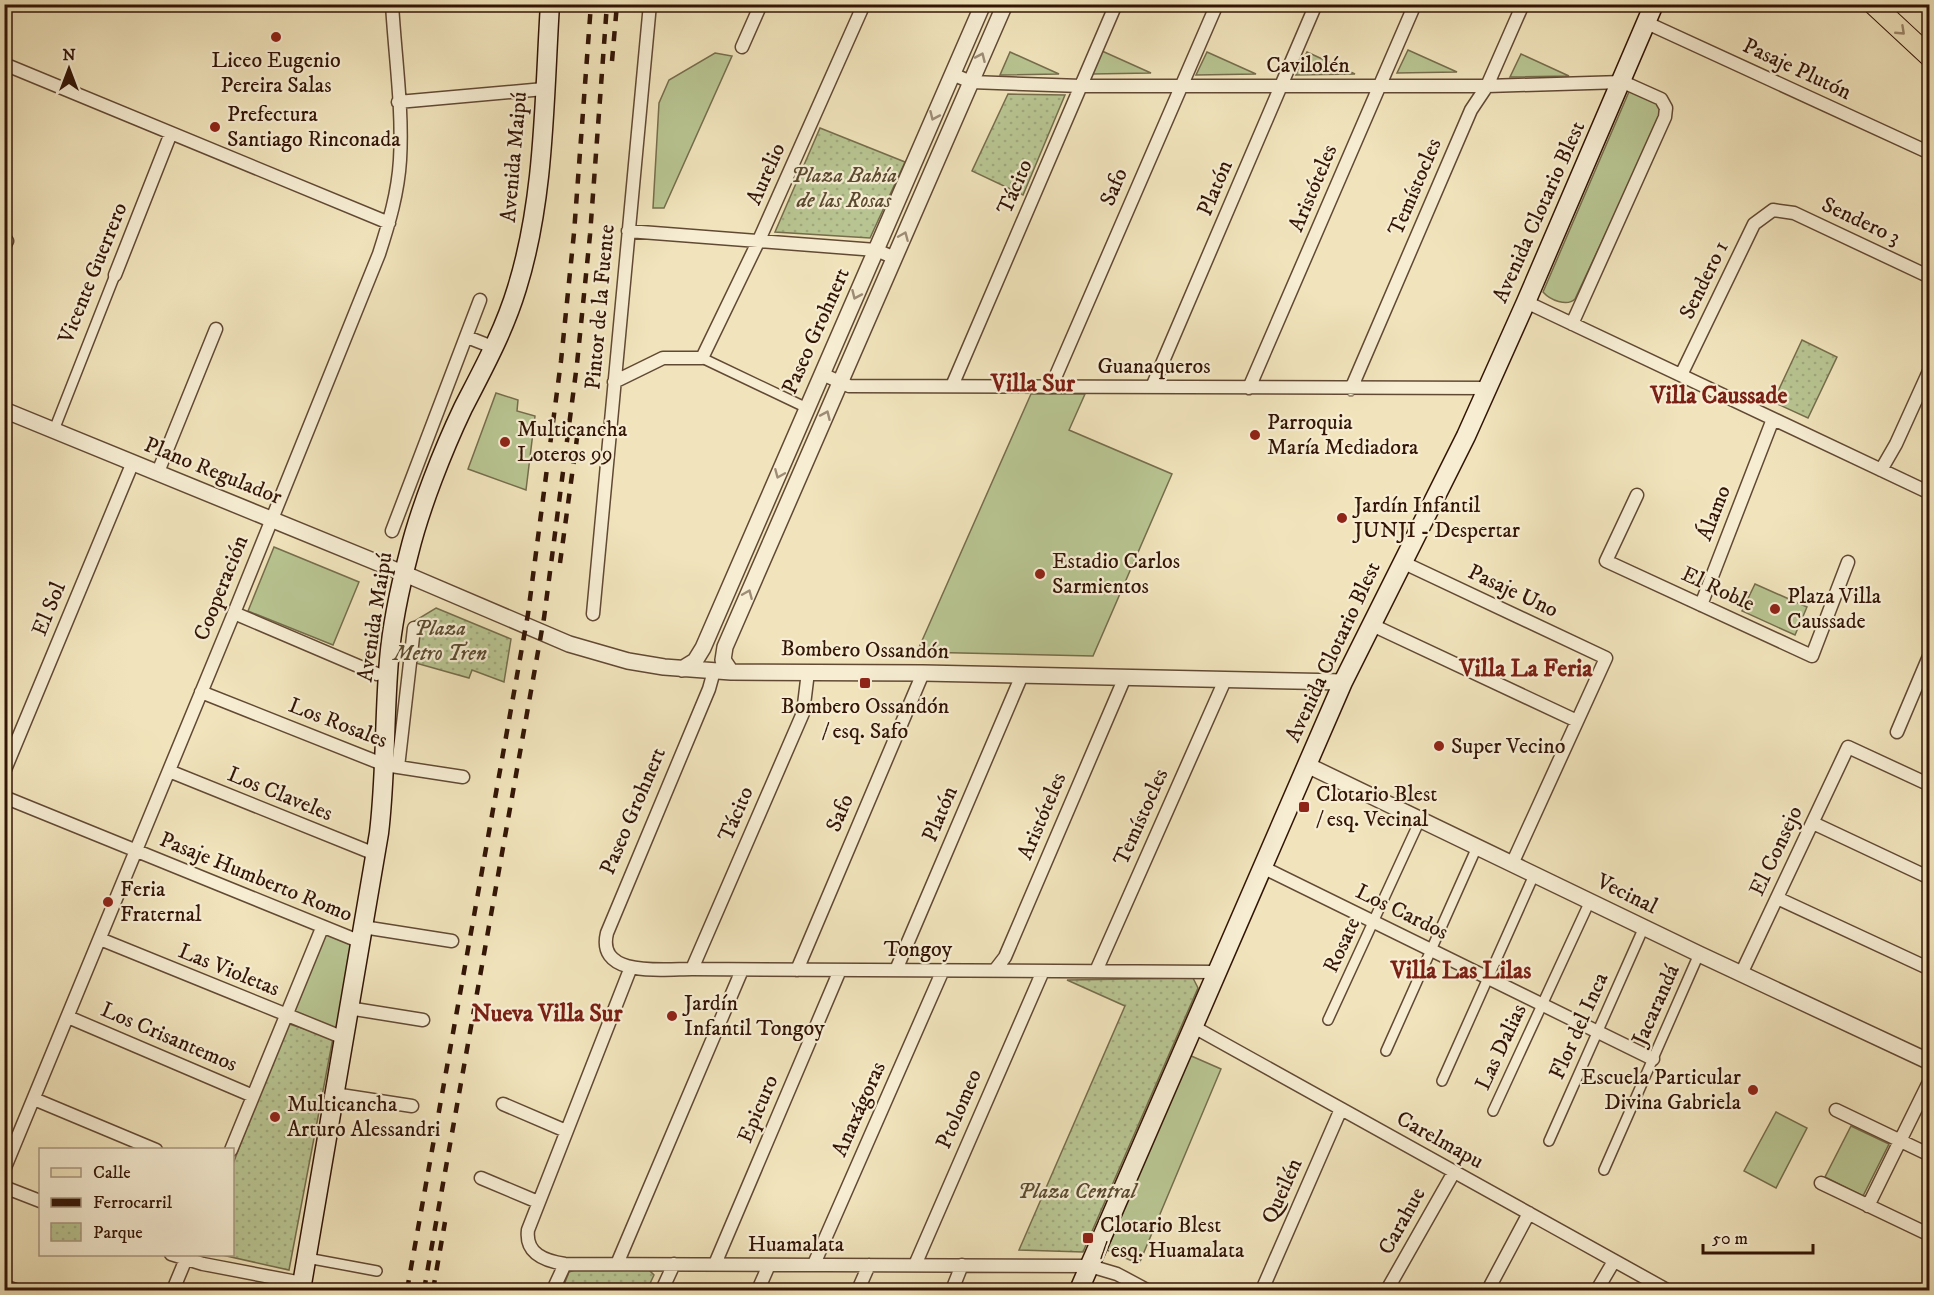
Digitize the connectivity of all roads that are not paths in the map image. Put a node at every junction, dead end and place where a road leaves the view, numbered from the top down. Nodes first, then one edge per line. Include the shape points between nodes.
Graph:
1 (392, 4) edge
2 (550, 4) edge
3 (650, 4) edge
4 (761, 4) edge
5 (864, 4) edge
6 (983, 4) edge
7 (1005, 4) edge
8 (1116, 4) edge
9 (1217, 4) edge
10 (1316, 4) edge
11 (1415, 4) edge
12 (1523, 4) edge
13 (1654, 4) edge
14 (1873, 4) edge
15 (1647, 23) junction
16 (742, 47) dead end
17 (1929, 57) edge
18 (4, 64) edge
19 (952, 74) junction
20 (971, 82) junction
21 (1623, 82) junction
22 (1181, 85) junction
23 (1081, 86) junction
24 (1281, 86) junction
25 (1380, 86) junction
26 (1487, 86) junction
27 (544, 89) junction
28 (398, 102) junction
29 (171, 133) junction
30 (1929, 153) edge
31 (1773, 210) joint
32 (389, 223) junction
33 (628, 231) junction
34 (759, 240) junction
35 (876, 250) junction
36 (895, 258) junction
37 (115, 275) joint
38 (1929, 277) edge
39 (480, 300) dead end
40 (1526, 302) junction
41 (1572, 324) junction
42 (216, 329) dead end
43 (467, 337) junction
44 (495, 348) junction
45 (702, 358) junction
46 (1929, 369) edge
47 (822, 374) junction
48 (1681, 375) junction
49 (614, 382) junction
50 (841, 382) junction
51 (952, 386) junction
52 (1051, 387) junction
53 (1152, 387) junction
54 (1249, 388) junction
55 (1487, 388) junction
56 (1351, 389) junction
57 (807, 408) junction
58 (4, 410) edge
59 (1773, 419) junction
60 (54, 430) junction
61 (133, 462) junction
62 (1881, 470) junction
63 (158, 472) junction
64 (1929, 493) edge
65 (1637, 495) dead end
66 (768, 497) junction
67 (787, 505) junction
68 (272, 519) junction
69 (392, 531) dead end
70 (1402, 562) junction
71 (1848, 562) dead end
72 (405, 574) junction
73 (1701, 605) junction
74 (234, 613) junction
75 (593, 614) dead end
76 (1370, 624) junction
77 (414, 628) dead end
78 (1929, 654) edge
79 (682, 669) junction
80 (714, 671) junction
81 (731, 672) junction
82 (808, 672) junction
83 (923, 673) junction
84 (377, 674) dead end
85 (1022, 675) junction
86 (1125, 677) junction
87 (1225, 680) junction
88 (1343, 682) junction
89 (201, 692) junction
90 (1577, 721) junction
91 (1897, 732) dead end
92 (1307, 765) junction
93 (391, 766) junction
94 (169, 771) junction
95 (4, 772) edge
96 (463, 777) dead end
97 (1929, 785) edge
98 (4, 796) edge
99 (1420, 820) junction
100 (1812, 823) junction
101 (1477, 847) junction
102 (136, 851) junction
103 (375, 854) junction
104 (1512, 864) junction
105 (1262, 867) junction
106 (1534, 874) junction
107 (1929, 878) edge
108 (1777, 898) junction
109 (1590, 901) junction
110 (1374, 922) junction
111 (322, 927) junction
112 (1644, 927) junction
113 (362, 935) junction
114 (100, 939) junction
115 (452, 941) dead end
116 (1431, 950) junction
117 (1699, 954) junction
118 (626, 966) junction
119 (692, 969) junction
120 (1929, 969) edge
121 (742, 970) junction
122 (797, 970) junction
123 (840, 970) junction
124 (896, 970) junction
125 (943, 970) junction
126 (995, 970) junction
127 (1043, 971) junction
128 (1096, 971) junction
129 (1217, 972) junction
130 (1741, 974) junction
131 (1488, 978) junction
132 (1542, 1005) junction
133 (348, 1008) junction
134 (286, 1016) junction
135 (68, 1017) junction
136 (423, 1020) dead end
137 (1328, 1020) dead end
138 (1192, 1026) junction
139 (1598, 1032) junction
140 (344, 1038) junction
141 (1386, 1051) dead end
142 (1653, 1059) junction
143 (1929, 1062) edge
144 (1929, 1080) edge
145 (1442, 1081) dead end
146 (334, 1094) junction
147 (253, 1096) junction
148 (34, 1099) junction
149 (503, 1104) dead end
150 (412, 1106) dead end
151 (1341, 1109) junction
152 (1836, 1110) dead end
153 (1493, 1112) dead end
154 (566, 1131) junction
155 (1899, 1140) junction
156 (1550, 1141) dead end
157 (154, 1148) edge
158 (231, 1148) edge
159 (1929, 1155) edge
160 (4, 1170) edge
161 (1604, 1170) dead end
162 (1454, 1172) junction
163 (481, 1178) dead end
164 (1821, 1183) dead end
165 (4, 1186) edge
166 (39, 1201) edge
167 (538, 1202) junction
168 (1868, 1206) junction
169 (1529, 1213) junction
170 (1929, 1235) edge
171 (187, 1257) edge
172 (307, 1258) junction
173 (1614, 1261) junction
174 (566, 1264) junction
175 (617, 1264) junction
176 (674, 1264) junction
177 (715, 1264) junction
178 (814, 1264) junction
179 (769, 1265) junction
180 (869, 1265) junction
181 (915, 1265) junction
182 (962, 1265) junction
183 (1090, 1266) junction
184 (377, 1272) dead end
185 (4, 1286) edge
186 (301, 1287) edge
187 (16, 1290) edge
188 (173, 1290) edge
189 (553, 1290) edge
190 (662, 1290) edge
191 (758, 1290) edge
192 (858, 1290) edge
193 (952, 1290) edge
194 (1079, 1290) edge
195 (1147, 1290) edge
196 (1262, 1290) edge
197 (1387, 1290) edge
198 (1488, 1290) edge
199 (1598, 1290) edge
200 (1667, 1290) edge

1 - 28 street, Cooperación
2 - 27 main road, Avenida Maipú
3 - 33 street, Pintor de la Fuente
4 - 16 street
5 - 34 street, Aurelio
6 - 19 street, Paseo Grohnert
20 -> 7 street, Paseo Grohnert
8 - 23 street, Tácito
9 - 22 street, Safo
10 - 24 street, Platón
11 - 25 street, Aristóteles
12 - 26 street, Temístocles
13 - 15 main road, Avenida Clotario Blest
14 -> 17 main road
15 - 21 main road, Avenida Clotario Blest
15 - 30 street, Pasaje Plutón
18 - 29 street
19 - 20 street, Cavilolén
19 -> 35 street, Paseo Grohnert
20 - 23 street, Cavilolén
36 -> 20 street, Paseo Grohnert
21 - 26 street, Cavilolén
21 - 40 main road, Avenida Clotario Blest
21 - 41 street, Cavilolén via 1661,99 1665,117
22 - 23 street, Cavilolén
22 - 24 street, Cavilolén
22 - 52 street, Safo
23 - 51 street, Tácito
24 - 25 street, Cavilolén
24 - 53 street, Platón
25 - 26 street, Cavilolén
25 - 54 street, Aristóteles
26 - 56 street, Temístocles via 1471,110
27 - 28 street
27 - 44 main road, Avenida Maipú via 531,234 517,289
28 - 32 street, Cooperación via 400,163
29 - 32 street
29 - 37 street, Vicente Guerrero
31 - 38 street, Sendero 3 via 1794,213
31 - 48 street, Sendero 1 via 1754,224
32 - 68 street, Cooperación
33 - 34 street
33 - 49 street, Pintor de la Fuente
34 - 35 street
34 - 45 street, Aurelio
35 - 36 street
35 -> 47 street, Paseo Grohnert
36 - 50 street, Paseo Grohnert
37 - 60 street, Vicente Guerrero
39 - 43 street, Avenida Maipú
40 - 41 street
40 - 55 main road, Avenida Clotario Blest
41 - 48 street
42 - 63 street
43 - 44 street
43 - 69 street, Avenida Maipú
44 - 72 main road, Avenida Maipú via 441,463 414,535
45 - 49 street via 663,358
45 - 57 street
46 - 62 street
47 - 50 street, Guanaqueros
47 - 57 street, Paseo Grohnert
48 - 59 street
49 - 75 street, Pintor de la Fuente
50 - 51 street, Guanaqueros via 849,386
67 -> 50 street, Paseo Grohnert
51 - 52 street, Guanaqueros
52 - 53 street, Guanaqueros
53 - 54 street, Guanaqueros
54 - 56 street, Guanaqueros
55 - 56 street, Guanaqueros
55 - 70 main road, Avenida Clotario Blest
57 -> 66 street, Paseo Grohnert
58 - 60 street, Plano Regulador
59 - 62 street
59 - 73 street, Álamo
60 - 61 street, Plano Regulador
61 - 63 street, Plano Regulador
61 - 95 street, El Sol
62 - 64 street
63 - 68 street, Plano Regulador
65 - 73 street, El Roble via 1606,561
66 - 67 street
66 - 79 street, Paseo Grohnert via 699,656
81 -> 67 street, Paseo Grohnert via 723,654
68 - 72 street, Plano Regulador
68 - 74 street, Cooperación
70 - 76 main road, Avenida Clotario Blest
70 - 90 street, Pasaje Uno via 1606,658
71 - 73 street, El Roble via 1812,656
72 - 79 street, Bombero Ossandón via 569,644 628,661
72 - 93 main road, Avenida Maipú via 389,657
74 - 84 street
74 - 89 street, Cooperación
76 - 88 main road, Avenida Clotario Blest
76 - 90 street
77 - 93 street, Avenida Maipú
78 - 91 street
79 - 80 street, Bombero Ossandón
80 - 81 street, Bombero Ossandón
80 - 118 street, Paseo Grohnert via 607,933 606,951 614,961
81 - 82 street, Bombero Ossandón
82 - 83 street, Bombero Ossandón
82 - 119 street, Tácito via 803,712
83 - 85 street, Bombero Ossandón
83 - 122 street, Safo
85 - 86 street, Bombero Ossandón
85 - 124 street, Platón
86 - 87 street, Bombero Ossandón
86 - 126 street, Aristóteles via 1005,957
87 - 88 street, Bombero Ossandón
87 - 128 street, Temístocles
88 - 92 main road, Avenida Clotario Blest
89 - 93 street, Los Rosales
89 - 94 street, Cooperación
90 - 104 street
92 - 99 street, Vecinal
92 - 105 main road, Avenida Clotario Blest
93 - 96 street, Los Rosales
93 - 103 main road, Avenida Maipú
94 - 102 street, Cooperación
94 - 103 street, Los Claveles
97 - 100 street, El Consejo via 1848,747
98 - 102 street, Pasaje Humberto Romo
99 - 101 street, Vecinal
99 - 110 street, Rosate
100 - 107 street
100 - 108 street, El Consejo
101 - 104 street, Vecinal
101 - 116 street
102 - 111 street, Pasaje Humberto Romo
102 - 114 street, Cooperación
103 - 113 main road, Avenida Maipú
104 - 106 street, Vecinal
105 - 110 street, Los Cardos
105 - 129 main road, Avenida Clotario Blest
106 - 109 street, Vecinal
106 - 131 street
108 - 120 street
108 - 130 street, El Consejo
109 - 112 street, Vecinal
109 - 132 street, Las Dalias
110 - 116 street, Los Cardos
110 - 137 street, Rosate
111 - 113 street, Pasaje Humberto Romo
111 - 134 street
112 - 117 street, Vecinal
112 - 139 street, Flor del Inca
113 - 115 street, Pasaje Humberto Romo
113 - 133 main road, Avenida Maipú
114 - 134 street, Las Violetas
114 - 135 street, Cooperación
116 - 131 street, Los Cardos
116 - 141 street
117 - 130 street, Vecinal
117 - 142 street, Jacarandá
118 - 119 street, Tongoy
118 - 154 street
119 - 121 street, Tongoy
121 - 122 street, Tongoy
121 - 175 street
122 - 123 street, Tongoy
123 - 124 street, Tongoy
123 - 177 street, Epicuro
124 - 125 street, Tongoy
125 - 126 street, Tongoy
125 - 178 street, Anaxágoras
126 - 127 street, Tongoy
127 - 128 street, Tongoy
127 - 181 street, Ptolomeo
128 - 129 street, Tongoy
129 - 138 main road, Avenida Clotario Blest
130 - 143 street, Vecinal
131 - 132 street, Los Cardos
131 - 145 street
132 - 139 street, Los Cardos
132 - 153 street, Las Dalias
133 - 136 street
133 - 140 main road, Avenida Maipú
134 - 140 street, Las Violetas
134 - 147 street
135 - 147 street, Los Crisantemos
135 - 148 street, Cooperación
138 - 151 street, Carelmapu
138 - 183 main road, Avenida Clotario Blest
139 - 142 street, Los Cardos
139 - 156 street, Flor del Inca
140 - 146 main road, Avenida Maipú
142 - 161 street, Jacarandá
144 - 155 street
146 - 150 street
146 - 172 main road, Avenida Maipú
147 - 158 street
148 - 157 street
148 - 160 street, Cooperación
149 - 154 street
151 - 162 street, Carelmapu
151 - 196 street, Queilén
152 - 155 street
154 - 167 street
155 - 159 street
155 - 168 street
162 - 169 street, Carelmapu
162 - 197 street, Carahue
163 - 167 street
164 - 168 street
165 - 166 street
167 - 174 street, Huamalata via 528,1238 533,1252
168 - 170 street
169 - 173 street, Carelmapu
169 - 198 street
171 - 186 street
171 - 188 street
172 - 184 street
172 - 186 main road, Avenida Maipú
173 - 199 street
173 - 200 street, Carelmapu
174 - 175 street, Huamalata
174 - 189 street
175 - 176 street, Huamalata
176 - 177 street, Huamalata
176 - 190 street
177 - 179 street, Huamalata
178 - 179 street, Huamalata
178 - 180 street, Huamalata
179 - 191 street
180 - 181 street, Huamalata
180 - 192 street
181 - 182 street, Huamalata
182 - 183 street, Huamalata
182 - 193 street
183 - 194 main road, Avenida Clotario Blest
183 - 195 street, Huamalata via 1118,1274
185 - 187 street

